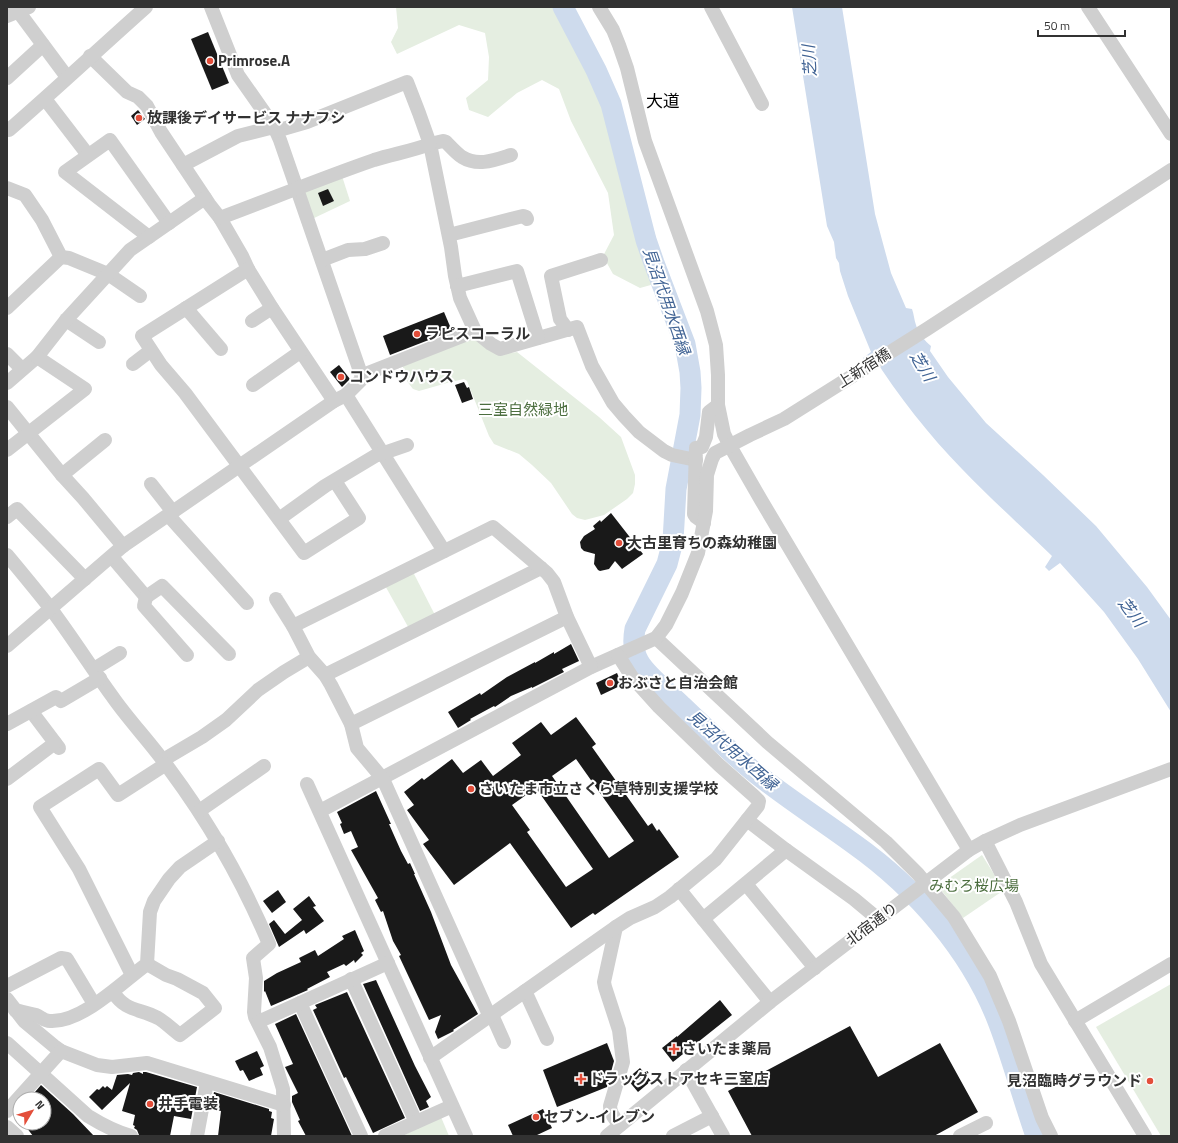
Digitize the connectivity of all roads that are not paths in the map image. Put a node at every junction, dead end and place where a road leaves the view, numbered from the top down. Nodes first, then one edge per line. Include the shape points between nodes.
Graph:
1 (146, 7) edge
2 (211, 7) edge
3 (599, 7) edge
4 (711, 7) edge
5 (1088, 7) edge
6 (17, 10) edge
7 (43, 45) junction
8 (90, 56) junction
9 (67, 77) junction
10 (7, 78) edge
11 (45, 99) junction
12 (762, 104) dead end
13 (7, 128) edge
14 (275, 129) junction
15 (1171, 134) edge
16 (430, 144) junction
17 (88, 155) junction
18 (511, 155) dead end
19 (183, 166) junction
20 (1171, 170) edge
21 (7, 188) edge
22 (297, 189) junction
23 (205, 198) junction
24 (220, 218) junction
25 (527, 219) dead end
26 (169, 223) junction
27 (449, 234) junction
28 (148, 237) junction
29 (384, 243) dead end
30 (61, 257) junction
31 (322, 260) junction
32 (601, 260) dead end
33 (248, 269) junction
34 (108, 274) junction
35 (457, 286) junction
36 (140, 296) dead end
37 (7, 308) edge
38 (186, 308) junction
39 (272, 308) junction
40 (66, 320) junction
41 (252, 321) dead end
42 (568, 330) junction
43 (475, 331) junction
44 (538, 338) junction
45 (98, 342) dead end
46 (221, 350) dead end
47 (150, 351) junction
48 (300, 352) junction
49 (7, 354) edge
50 (37, 357) junction
51 (133, 364) dead end
52 (22, 369) junction
53 (362, 378) junction
54 (7, 383) edge
55 (253, 385) dead end
56 (340, 398) junction
57 (718, 405) junction
58 (7, 407) edge
59 (28, 434) junction
60 (105, 440) dead end
61 (407, 445) dead end
62 (730, 446) junction
63 (7, 450) edge
64 (382, 453) junction
65 (696, 460) junction
66 (239, 466) junction
67 (62, 475) junction
68 (335, 480) junction
69 (151, 484) dead end
70 (171, 514) junction
71 (7, 517) edge
72 (279, 519) junction
73 (704, 523) junction
74 (123, 546) junction
75 (444, 551) junction
76 (7, 555) edge
77 (112, 557) junction
78 (541, 568) junction
79 (86, 579) junction
80 (146, 597) junction
81 (276, 599) dead end
82 (247, 603) dead end
83 (51, 609) junction
84 (567, 617) junction
85 (293, 626) junction
86 (651, 641) junction
87 (7, 646) edge
88 (120, 653) dead end
89 (229, 654) dead end
90 (621, 654) junction
91 (187, 655) dead end
92 (309, 657) junction
93 (591, 668) junction
94 (97, 674) junction
95 (325, 675) junction
96 (31, 711) junction
97 (7, 724) edge
98 (351, 724) junction
99 (165, 762) junction
100 (264, 766) dead end
101 (1171, 769) edge
102 (7, 779) edge
103 (383, 779) junction
104 (307, 784) dead end
105 (199, 811) junction
106 (320, 811) junction
107 (747, 820) junction
108 (218, 841) junction
109 (985, 841) junction
110 (786, 850) junction
111 (969, 850) junction
112 (746, 884) junction
113 (923, 885) junction
114 (679, 889) junction
115 (703, 919) junction
116 (878, 920) junction
117 (616, 927) junction
118 (388, 963) junction
119 (147, 964) junction
120 (1171, 964) edge
121 (815, 968) junction
122 (132, 975) junction
123 (351, 980) junction
124 (7, 986) edge
125 (525, 991) junction
126 (113, 992) junction
127 (770, 1002) junction
128 (300, 1003) junction
129 (94, 1004) junction
130 (11, 1005) edge
131 (491, 1016) junction
132 (1075, 1021) junction
133 (258, 1022) junction
134 (547, 1039) dead end
135 (504, 1042) dead end
136 (7, 1043) edge
137 (61, 1051) junction
138 (430, 1058) junction
139 (686, 1070) junction
140 (41, 1074) junction
141 (207, 1082) junction
142 (245, 1083) dead end
143 (264, 1098) junction
144 (284, 1105) junction
145 (452, 1106) junction
146 (7, 1111) edge
147 (712, 1116) junction
148 (416, 1122) junction
149 (986, 1123) dead end
150 (620, 1125) junction
151 (7, 1127) edge
152 (17, 1136) edge
153 (131, 1136) edge
154 (197, 1136) edge
155 (284, 1136) edge
156 (360, 1136) edge
157 (385, 1136) edge
158 (466, 1136) edge
159 (607, 1136) edge
160 (673, 1136) edge
161 (723, 1136) edge
162 (960, 1136) edge
163 (1051, 1136) edge
164 (1144, 1136) edge

1 - 8 street
2 - 14 street via 238,74
3 - 57 street via 614,30 649,154 707,311 716,345
4 - 12 street
5 - 15 street
6 - 7 street
7 - 9 street
7 - 10 street
8 - 9 street
8 - 19 street via 126,92 138,97 147,106
9 - 11 street
11 - 13 street via 9,130
11 - 17 street
14 - 16 street via 307,122 407,82
14 - 19 street via 238,136
14 - 22 street
16 - 18 street via 446,142 462,157 475,162 488,162
16 - 22 street via 374,160
16 - 27 street
17 - 26 street via 110,140
17 - 28 street via 65,172
19 - 23 street
20 - 62 street, 上新宿橋 via 784,419
21 - 30 street via 25,195 42,220
22 - 24 street
22 - 31 street
23 - 24 street
23 - 26 street
24 - 33 street
25 - 27 street via 523,216
26 - 28 street
27 - 35 street
28 - 34 street via 130,250
29 - 31 street via 348,250
30 - 34 street
30 - 37 street
31 - 53 street
32 - 42 street via 551,276 560,319
33 - 38 street
33 - 39 street
34 - 36 street
34 - 40 street
35 - 43 street
35 - 44 street via 517,271
38 - 46 street
38 - 47 street via 142,336
39 - 41 street
39 - 48 street
40 - 45 street
40 - 50 street
42 - 44 street
42 - 65 street via 577,327 592,366 613,403 639,432 672,455
43 - 44 street via 500,349
43 - 53 street via 368,373
47 - 51 street
47 - 66 street
48 - 55 street
48 - 56 street
49 - 52 street
50 - 52 street
50 - 59 street via 84,389
52 - 54 street
53 - 56 street
56 - 64 street
56 - 66 street
57 - 62 street via 724,434
57 - 65 street via 709,412 706,437 702,447 696,448
58 - 59 street
59 - 63 street
59 - 67 street
60 - 67 street
61 - 64 street
62 - 73 street, 上新宿橋 via 715,453 712,458 707,475
62 - 111 street
64 - 68 street
64 - 75 street
65 - 73 street via 694,514
66 - 70 street
66 - 72 street
67 - 74 street
68 - 72 street
68 - 72 street via 359,518 304,553
69 - 70 street
70 - 74 street
70 - 82 street
71 - 79 street via 17,508
73 - 86 street, 上新宿橋 via 698,553 682,593 666,625
74 - 77 street
75 - 78 street via 493,527
75 - 85 street
76 - 83 street
77 - 79 street
77 - 80 street
78 - 84 street via 554,582
78 - 95 street
79 - 83 street
80 - 89 street via 162,586
80 - 91 street via 144,606
81 - 85 street
83 - 87 street
83 - 94 street
84 - 93 street
84 - 98 street
85 - 92 street
86 - 90 street
86 - 113 street via 880,837
88 - 94 street
90 - 93 street
90 - 107 street via 632,677 659,707 759,801
92 - 95 street
92 - 99 street via 258,690 226,720
93 - 103 street
94 - 96 street via 61,700 56,697
94 - 99 street via 118,705
95 - 98 street
96 - 97 street
96 - 102 street via 57,746
98 - 103 street via 357,748
99 - 105 street
99 - 122 street via 118,795 99,769 40,807 79,869
100 - 105 street
101 - 109 street, 北宿通り via 1020,824
103 - 106 street
103 - 131 street
104 - 106 street
105 - 108 street
106 - 118 street
107 - 110 street
107 - 114 street via 716,858
108 - 119 street via 180,867 154,901 150,912
108 - 133 street via 257,915 269,944 253,958 256,978 254,1012
109 - 111 street, 北宿通り
109 - 132 street via 1016,902 1041,964
110 - 112 street
110 - 116 street via 854,899
111 - 113 street, 北宿通り
112 - 115 street
112 - 121 street
113 - 116 street, 北宿通り
113 - 163 street via 954,917 990,976 1009,1020 1042,1118
114 - 115 street
114 - 117 street via 662,902
115 - 127 street
116 - 121 street, 北宿通り
117 - 125 street
117 - 150 street via 604,982 619,1030 622,1053 623,1062 610,1106 612,1116
118 - 123 street
118 - 138 street
119 - 122 street
119 - 126 street via 199,990 215,1008 180,1035 158,1018 126,1006
120 - 132 street
121 - 127 street, 北宿通り
122 - 126 street
123 - 128 street
123 - 148 street
124 - 129 street via 61,958 67,959
125 - 131 street
125 - 134 street
126 - 129 street
127 - 139 street, 北宿通り
128 - 133 street
128 - 156 street
129 - 130 street via 76,1016 55,1021 48,1021
130 - 137 street via 32,1028
131 - 135 street
131 - 138 street
132 - 164 street
133 - 144 street via 270,1047 283,1089
136 - 140 street
137 - 140 street
137 - 141 street via 97,1065 112,1067 147,1063
138 - 145 street
139 - 147 street
139 - 150 street, 北宿通り
140 - 146 street
140 - 153 street via 88,1116
141 - 143 street
141 - 154 street
142 - 143 street via 264,1094
143 - 144 street
144 - 155 street
145 - 148 street
145 - 158 street
147 - 160 street
147 - 161 street
148 - 157 street
149 - 162 street
150 - 159 street, 北宿通り
151 - 152 street

